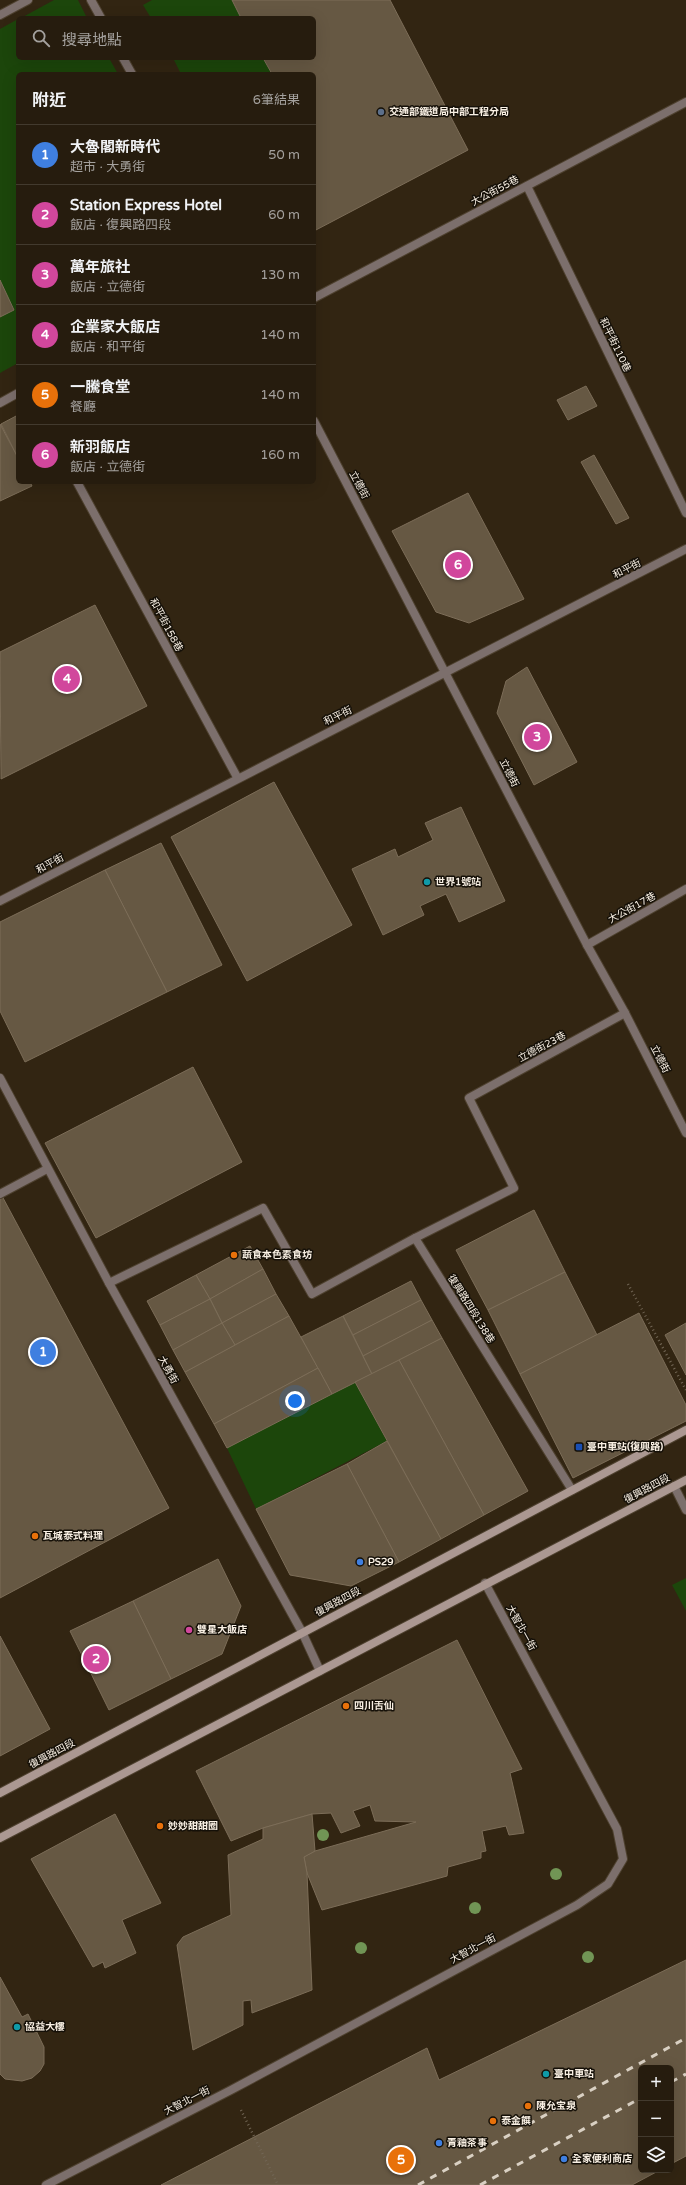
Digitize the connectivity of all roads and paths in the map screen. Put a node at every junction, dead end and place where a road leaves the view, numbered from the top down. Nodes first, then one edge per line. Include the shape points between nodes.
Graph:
1 (28, 0) edge
2 (91, 0) edge
3 (0, 15) edge
4 (100, 16) edge
5 (125, 60) edge
6 (131, 72) edge
7 (686, 102) edge
8 (527, 186) junction
9 (316, 297) edge
10 (16, 394) edge
11 (0, 403) edge
12 (316, 425) edge
13 (78, 484) edge
14 (686, 513) edge
15 (686, 549) edge
16 (446, 673) junction
17 (237, 777) junction
18 (686, 889) edge
19 (0, 901) edge
20 (587, 945) junction
21 (625, 1013) junction
22 (0, 1078) edge
23 (686, 1133) edge
24 (47, 1169) junction
25 (0, 1194) edge
26 (415, 1238) junction
27 (109, 1284) junction
28 (628, 1284) dead end
29 (686, 1390) edge
30 (686, 1430) edge
31 (686, 1480) edge
32 (674, 1486) junction
33 (572, 1490) junction
34 (686, 1510) edge
35 (485, 1583) junction
36 (302, 1632) junction
37 (320, 1671) junction
38 (0, 1793) edge
39 (0, 1838) edge
40 (231, 2090) junction
41 (46, 2185) edge
42 (278, 2185) edge

1 - 3 street
2 - 4 street
5 - 6 street
7 - 8 street, 大公街55巷
8 - 9 street, 大公街55巷
8 - 14 street, 和平街110巷
10 - 11 street
12 - 16 street, 立德街
13 - 17 street, 和平街158巷
15 - 16 street, 和平街
16 - 17 street, 和平街
16 - 20 street, 立德街
17 - 19 street, 和平街
18 - 20 street, 大公街17巷
20 - 21 street, 立德街
21 - 23 street, 立德街
21 - 26 street, 立德街23巷 via 469,1098 514,1188
22 - 24 street, 大勇街
24 - 25 street
24 - 27 street, 大勇街
26 - 27 street via 312,1294 262,1208
26 - 33 street, 復興路四段138巷
27 - 36 street, 大勇街
28 - 29 path
30 - 33 main road, 復興路四段
31 - 32 main road, 復興路四段
32 - 34 street
32 - 35 main road, 復興路四段
33 - 36 main road, 復興路四段
35 - 37 main road, 復興路四段
35 - 40 street, 大智北一街 via 618,1829 623,1859 608,1884 577,1905
36 - 37 street, 大勇街
36 - 38 main road, 復興路四段
37 - 39 main road, 復興路四段
40 - 41 street, 大智北一街
40 - 42 path

